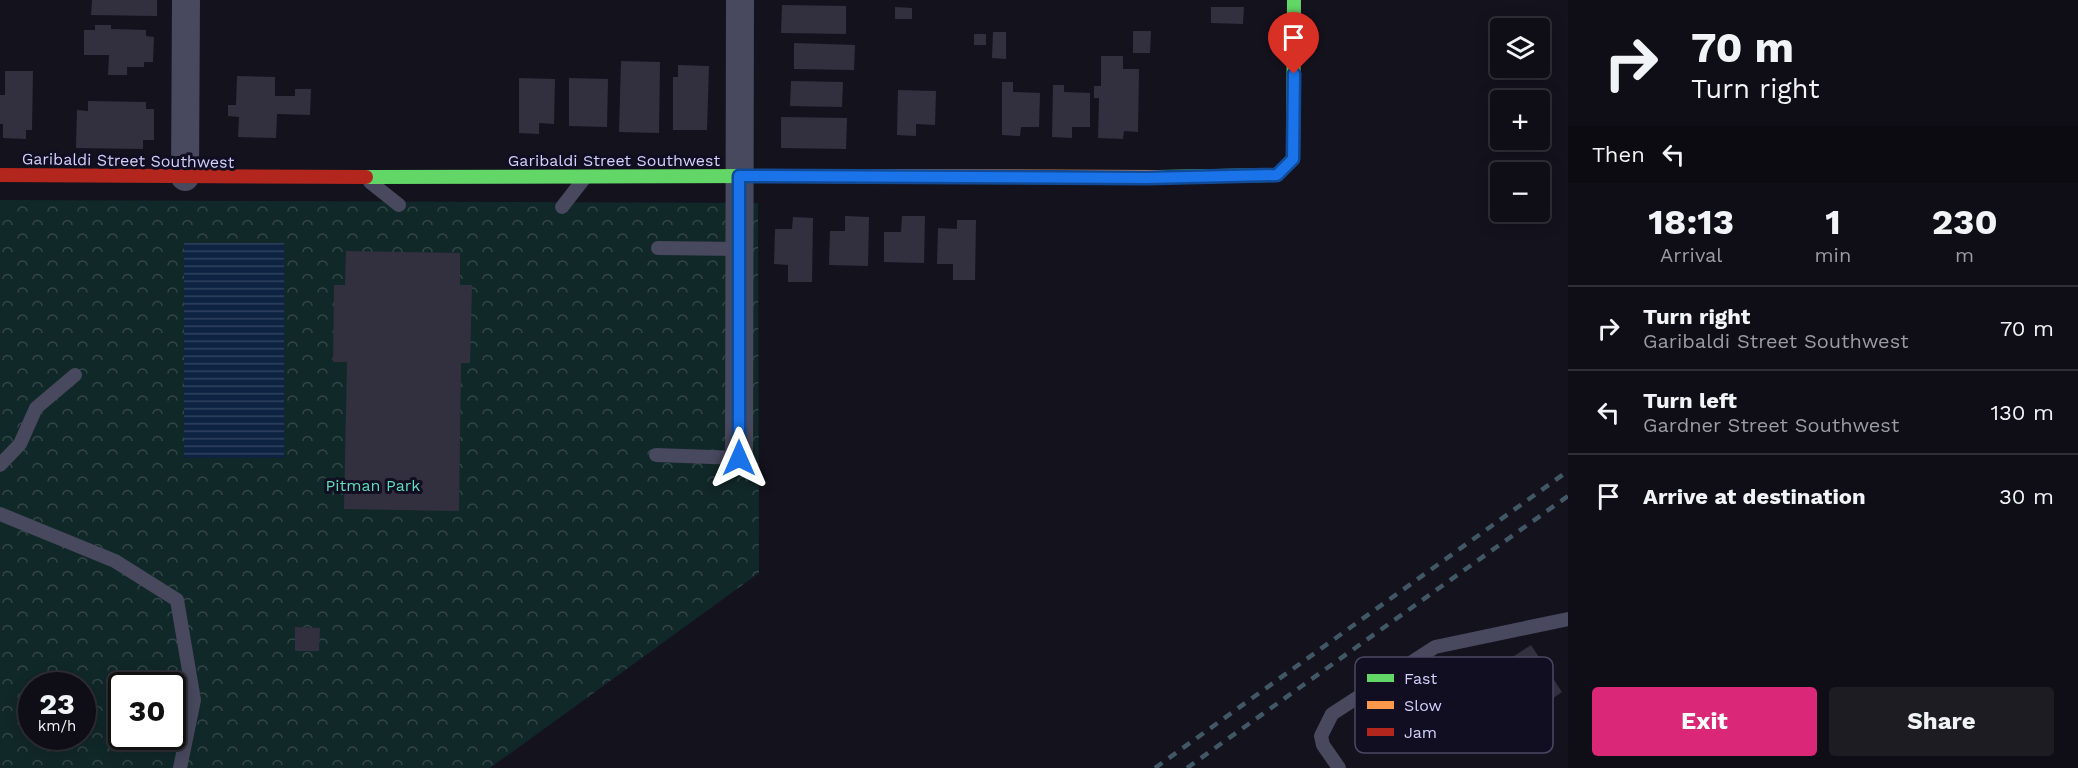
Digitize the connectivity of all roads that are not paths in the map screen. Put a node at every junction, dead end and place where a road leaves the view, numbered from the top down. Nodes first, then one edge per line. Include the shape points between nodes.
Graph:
1 (186, 0) edge
2 (740, 0) edge
3 (1294, 0) edge
4 (0, 175) edge
5 (585, 176) junction
6 (739, 176) junction
7 (185, 177) junction
8 (363, 177) junction
9 (399, 205) dead end
10 (562, 207) dead end
11 (658, 248) dead end
12 (739, 249) junction
13 (75, 375) dead end
14 (656, 455) dead end
15 (739, 458) joint
16 (0, 465) edge
17 (0, 514) edge
18 (1568, 619) edge
19 (1420, 657) edge
20 (1355, 699) edge
21 (180, 768) edge
22 (1339, 768) edge

1 - 7 street
2 - 6 street
3 - 6 street, Garibaldi Street Southwest via 1293,159 1277,175
4 - 7 street, Garibaldi Street Southwest
5 - 6 street, Garibaldi Street Southwest
5 - 8 street, Garibaldi Street Southwest
5 - 10 lane
6 - 12 street
7 - 8 street, Garibaldi Street Southwest
8 - 9 lane
11 - 12 lane
12 - 15 street
13 - 16 lane via 36,408 20,444
14 - 15 lane
17 - 21 lane via 115,561 177,600 194,700
18 - 19 lane via 1435,647
20 - 22 lane via 1332,714 1321,736

